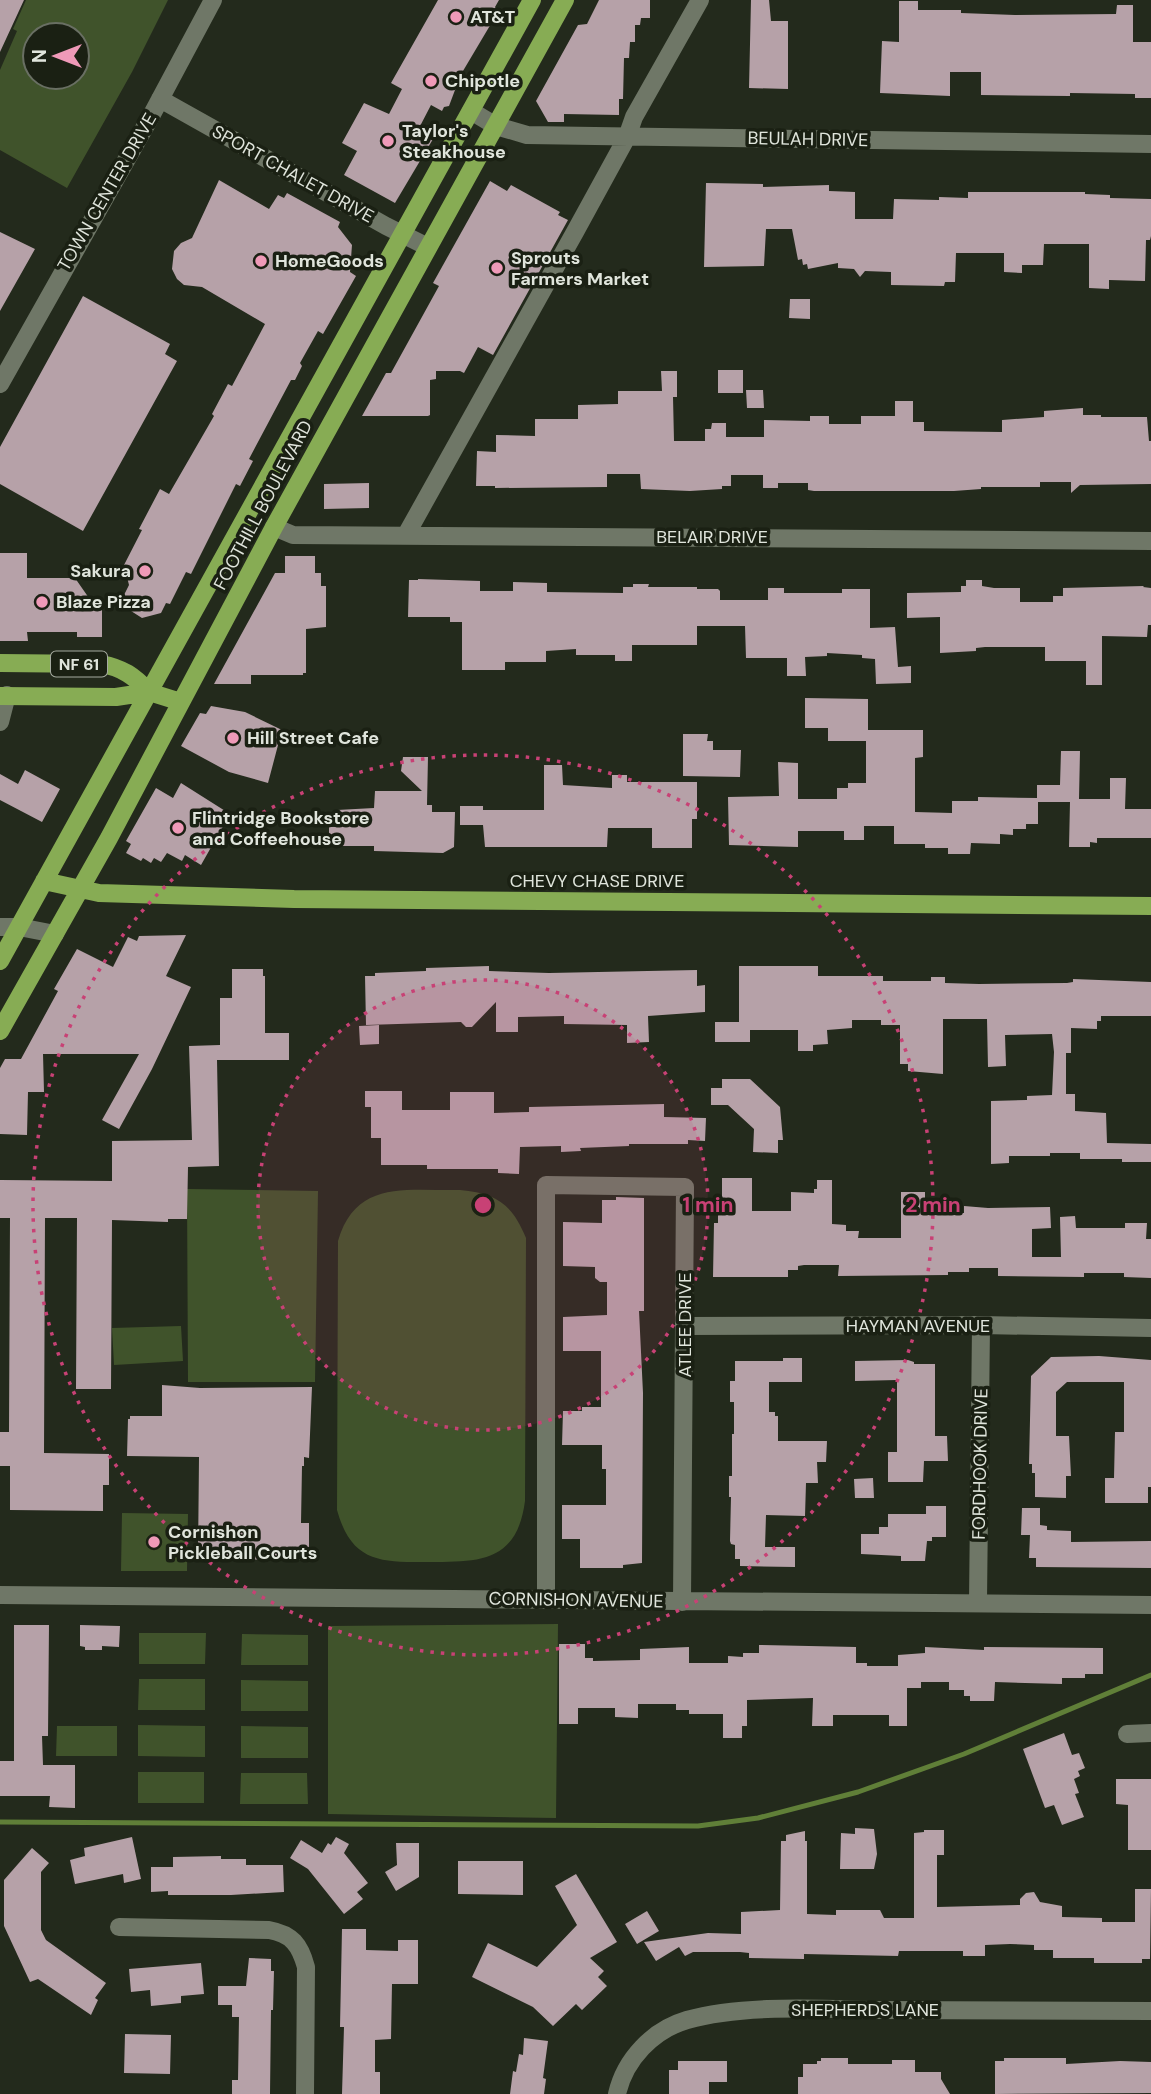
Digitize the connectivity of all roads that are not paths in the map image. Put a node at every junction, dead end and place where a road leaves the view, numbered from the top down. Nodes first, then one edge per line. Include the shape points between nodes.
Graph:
1 (213, 0) edge
2 (532, 0) edge
3 (565, 0) edge
4 (700, 0) edge
5 (160, 99) junction
6 (471, 111) junction
7 (496, 126) junction
8 (627, 137) junction
9 (1151, 144) edge
10 (403, 234) junction
11 (428, 247) junction
12 (0, 384) edge
13 (248, 514) junction
14 (274, 527) junction
15 (406, 535) junction
16 (1151, 541) edge
17 (0, 663) edge
18 (149, 692) junction
19 (4, 695) edge
20 (181, 702) junction
21 (0, 722) edge
22 (44, 881) junction
23 (80, 890) junction
24 (1151, 906) edge
25 (0, 927) edge
26 (19, 927) junction
27 (55, 934) junction
28 (0, 961) edge
29 (0, 1031) edge
30 (981, 1325) junction
31 (685, 1326) junction
32 (1151, 1328) edge
33 (0, 1595) edge
34 (546, 1599) junction
35 (682, 1602) junction
36 (978, 1602) junction
37 (1151, 1605) edge
38 (1151, 1733) edge
39 (1127, 1734) dead end
40 (119, 1927) dead end
41 (1151, 2011) edge
42 (305, 2094) edge
43 (617, 2094) edge

1 - 5 street, TOWN CENTER DRIVE
2 - 6 main road, FOOTHILL BOULEVARD
3 - 7 main road, FOOTHILL BOULEVARD
4 - 8 street
5 - 10 street, SPORT CHALET DRIVE
5 - 12 street, TOWN CENTER DRIVE
6 - 7 street, BEULAH DRIVE
6 - 10 main road, FOOTHILL BOULEVARD
7 - 8 street, BEULAH DRIVE via 527,135
7 - 11 main road, FOOTHILL BOULEVARD
8 - 9 street, BEULAH DRIVE
8 - 15 street
10 - 11 street, SPORT CHALET DRIVE
10 - 13 main road, FOOTHILL BOULEVARD
11 - 14 main road, FOOTHILL BOULEVARD
13 - 14 main road
13 - 18 main road, FOOTHILL BOULEVARD
14 - 15 street, BELAIR DRIVE via 293,535
14 - 20 main road, FOOTHILL BOULEVARD
15 - 16 street, BELAIR DRIVE
17 - 18 main road, NF 61 via 101,664 129,672
18 - 19 main road, NF 61 via 116,697
18 - 20 main road, NF 61
18 - 22 main road, FOOTHILL BOULEVARD
19 - 21 street
20 - 23 main road, FOOTHILL BOULEVARD
22 - 23 main road, CHEVY CHASE DRIVE
22 - 26 main road, FOOTHILL BOULEVARD
23 - 24 main road, CHEVY CHASE DRIVE via 294,899
23 - 27 main road, FOOTHILL BOULEVARD
25 - 26 street
26 - 27 street
26 - 28 main road, FOOTHILL BOULEVARD
27 - 29 main road, FOOTHILL BOULEVARD
30 - 31 street, HAYMAN AVENUE
30 - 32 street, HAYMAN AVENUE
30 - 36 street, FORDHOOK DRIVE
31 - 34 street, ATLEE DRIVE via 685,1187 546,1185
31 - 35 street, ATLEE DRIVE
33 - 34 street, CORNISHON AVENUE
34 - 35 street, CORNISHON AVENUE
35 - 36 street, CORNISHON AVENUE
36 - 37 street, CORNISHON AVENUE
38 - 39 street
40 - 42 street via 269,1930 294,1940 306,1967
41 - 43 street, SHEPHERDS LANE via 796,2009 724,2014 687,2020 656,2034 633,2058

